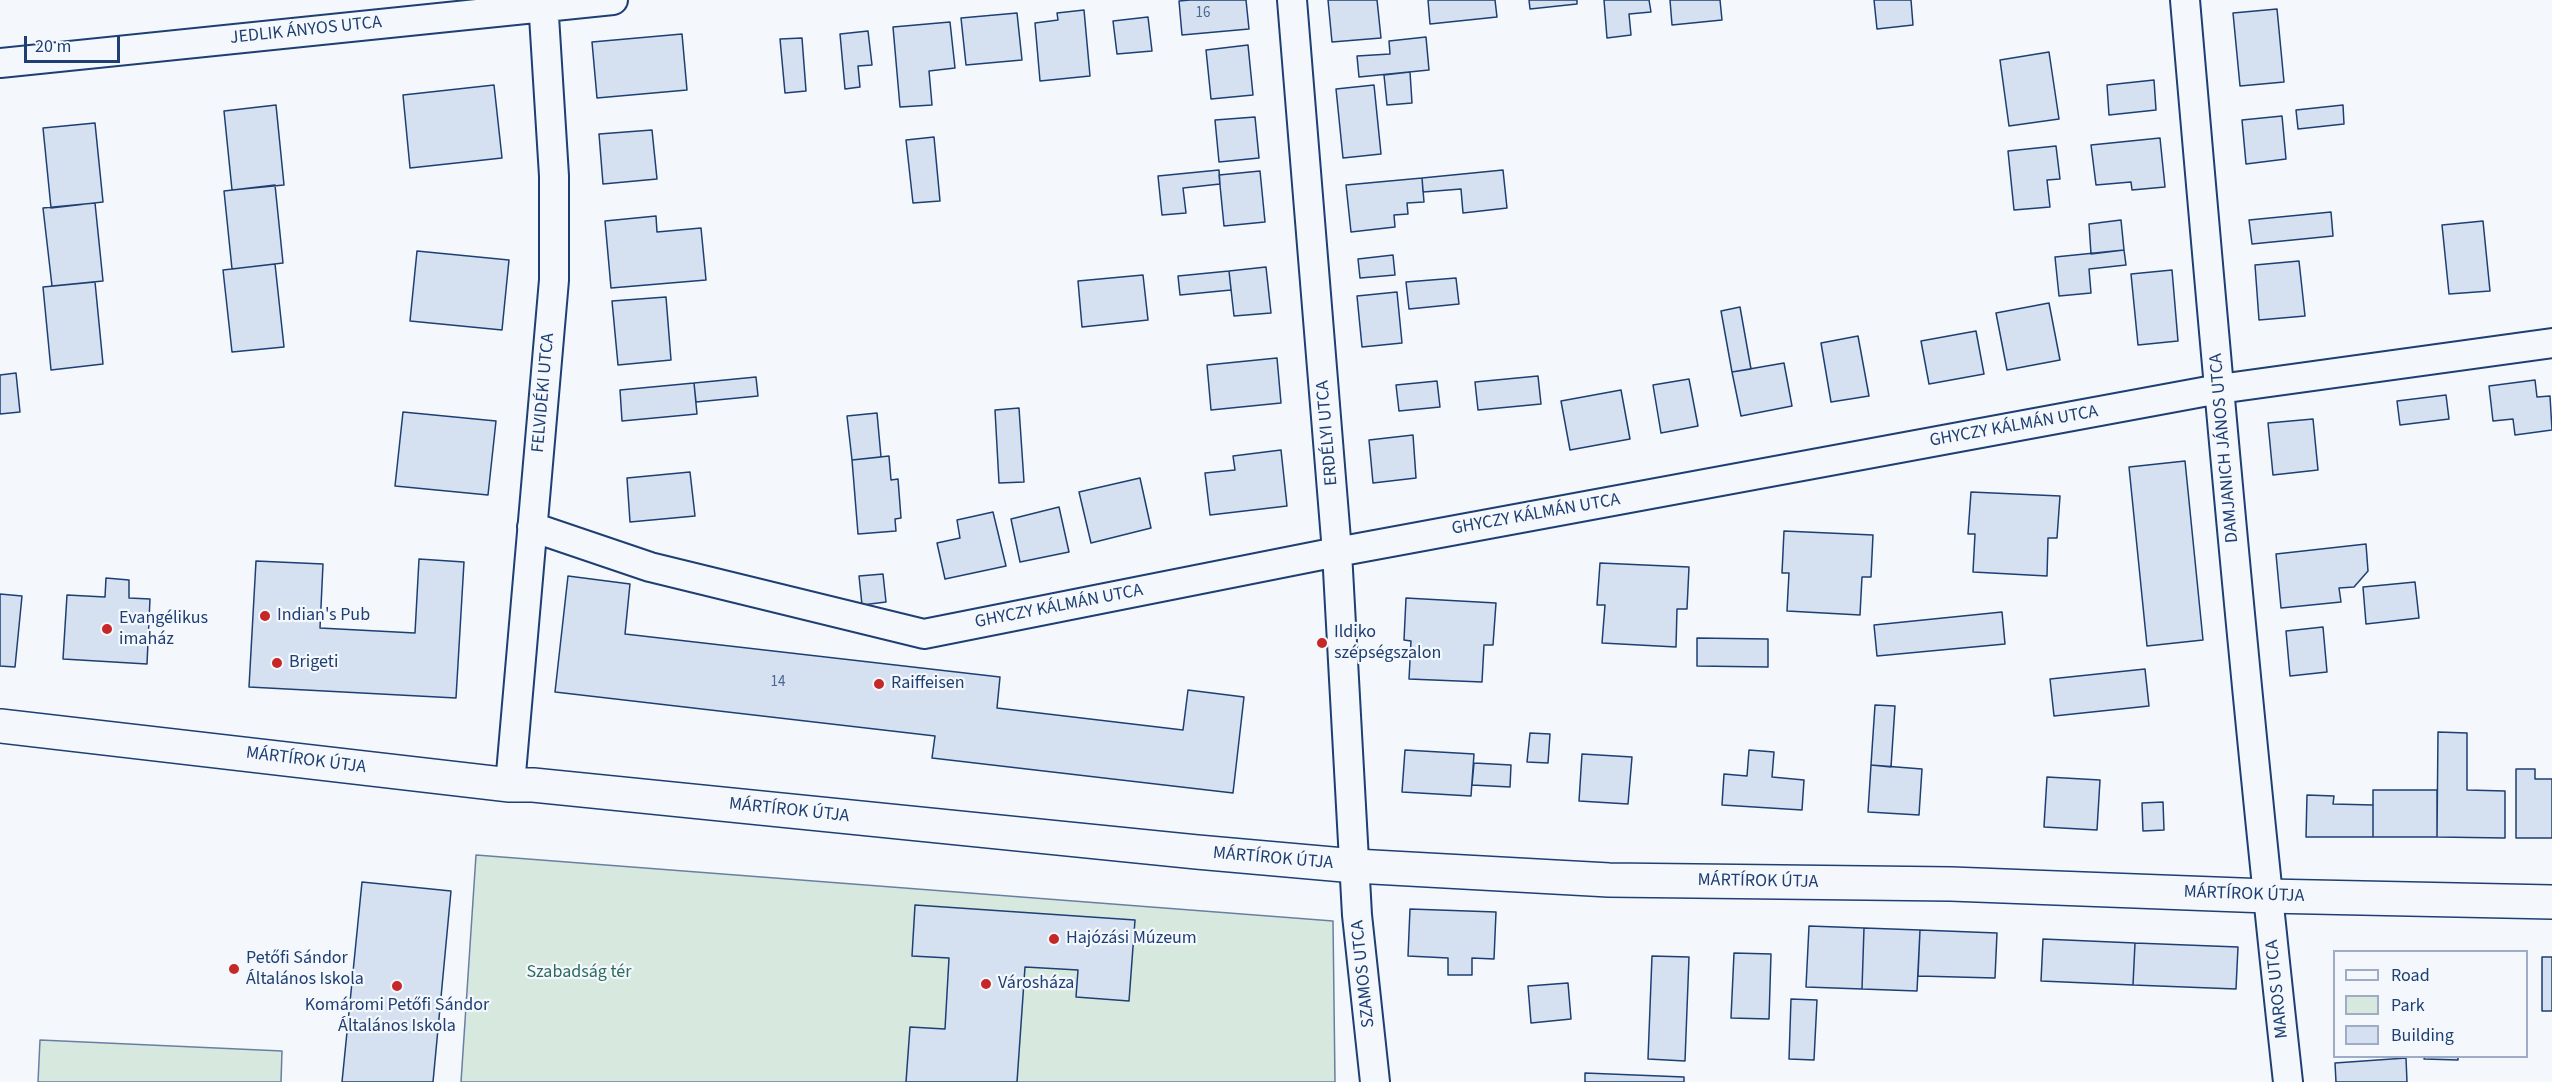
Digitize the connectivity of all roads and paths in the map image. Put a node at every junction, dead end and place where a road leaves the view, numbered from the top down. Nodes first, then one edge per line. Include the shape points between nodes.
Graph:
1 (613, 0) edge
2 (1292, 0) edge
3 (2184, 0) edge
4 (543, 3) edge
5 (0, 63) edge
6 (2552, 343) edge
7 (2219, 389) junction
8 (532, 527) junction
9 (1337, 552) junction
10 (0, 726) edge
11 (510, 785) junction
12 (1355, 866) junction
13 (2268, 896) junction
14 (2552, 902) edge
15 (1375, 1082) edge
16 (2288, 1082) edge

1 - 4 street, JEDLIK ÁNYOS UTCA
2 - 9 street, ERDÉLYI UTCA
3 - 7 street, DAMJANICH JÁNOS UTCA
4 - 5 street, JEDLIK ÁNYOS UTCA
4 - 8 street, FELVIDÉKI UTCA via 554,176 554,280
6 - 7 street, GHYCZY KÁLMÁN UTCA
7 - 9 street, GHYCZY KÁLMÁN UTCA
7 - 13 street, DAMJANICH JÁNOS UTCA
8 - 9 street, GHYCZY KÁLMÁN UTCA via 650,567 924,634
8 - 11 street, FELVIDÉKI UTCA
9 - 12 street, ERDÉLYI UTCA
10 - 11 main road, MÁRTÍROK ÚTJA
11 - 12 main road, MÁRTÍROK ÚTJA
12 - 13 main road, MÁRTÍROK ÚTJA via 1609,880 1951,884
12 - 15 street, SZAMOS UTCA
13 - 14 main road, MÁRTÍROK ÚTJA
13 - 16 street, MAROS UTCA

